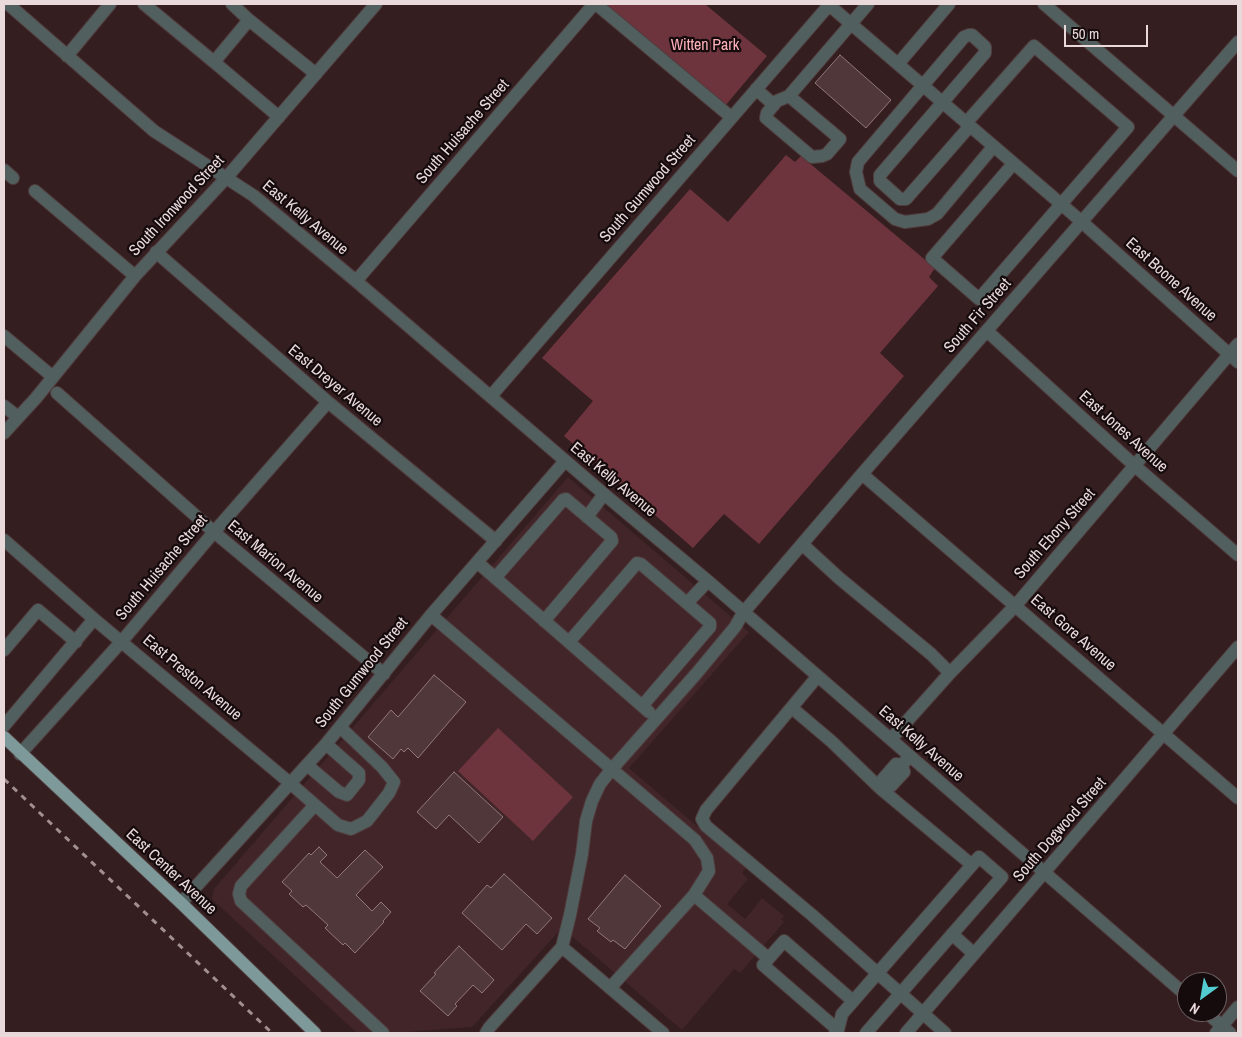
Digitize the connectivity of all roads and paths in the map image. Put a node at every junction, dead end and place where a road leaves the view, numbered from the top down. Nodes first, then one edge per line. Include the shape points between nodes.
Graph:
1 (8, 4) edge
2 (110, 4) edge
3 (144, 4) edge
4 (232, 4) edge
5 (376, 4) edge
6 (595, 4) edge
7 (829, 4) edge
8 (868, 4) edge
9 (949, 4) edge
10 (1044, 4) edge
11 (249, 20) junction
12 (851, 24) junction
13 (1238, 42) edge
14 (66, 56) junction
15 (214, 62) junction
16 (898, 64) junction
17 (316, 74) junction
18 (923, 86) junction
19 (756, 89) junction
20 (789, 96) junction
21 (942, 102) junction
22 (774, 105) junction
23 (1174, 115) junction
24 (279, 117) junction
25 (731, 118) junction
26 (968, 125) junction
27 (993, 147) junction
28 (1013, 164) junction
29 (1238, 171) edge
30 (227, 177) junction
31 (35, 191) dead end
32 (1061, 204) junction
33 (1082, 222) junction
34 (156, 252) junction
35 (135, 276) junction
36 (356, 281) junction
37 (987, 331) junction
38 (4, 336) edge
39 (1238, 344) edge
40 (1234, 358) edge
41 (52, 377) junction
42 (57, 393) dead end
43 (491, 396) junction
44 (328, 402) junction
45 (4, 406) edge
46 (18, 417) junction
47 (4, 433) edge
48 (565, 461) junction
49 (1135, 466) junction
50 (862, 474) junction
51 (604, 494) junction
52 (587, 517) junction
53 (214, 532) junction
54 (4, 540) edge
55 (496, 541) junction
56 (802, 544) junction
57 (1238, 555) edge
58 (477, 562) junction
59 (495, 578) junction
60 (708, 581) junction
61 (687, 604) junction
62 (1016, 605) junction
63 (743, 613) junction
64 (430, 615) junction
65 (94, 619) junction
66 (544, 621) junction
67 (122, 641) junction
68 (76, 642) junction
69 (569, 642) junction
70 (1238, 647) edge
71 (4, 650) edge
72 (950, 673) junction
73 (384, 674) junction
74 (817, 677) junction
75 (642, 706) junction
76 (792, 708) junction
77 (656, 718) junction
78 (4, 726) edge
79 (340, 727) junction
80 (1165, 734) junction
81 (4, 737) edge
82 (891, 739) junction
83 (326, 744) junction
84 (20, 754) junction
85 (906, 760) junction
86 (307, 766) junction
87 (611, 770) junction
88 (290, 783) junction
89 (882, 787) junction
90 (1238, 798) edge
91 (314, 806) junction
92 (972, 865) junction
93 (1044, 873) junction
94 (694, 895) junction
95 (181, 903) junction
96 (952, 934) junction
97 (562, 947) junction
98 (974, 954) junction
99 (768, 958) junction
100 (877, 974) junction
101 (1177, 987) edge
102 (610, 988) junction
103 (899, 994) junction
104 (853, 1001) junction
105 (1238, 1007) edge
106 (922, 1014) junction
107 (1223, 1031) edge
108 (836, 1032) edge
109 (315, 1033) edge
110 (383, 1033) edge
111 (486, 1033) edge
112 (663, 1033) edge
113 (866, 1033) edge
114 (906, 1033) edge
115 (945, 1033) edge

1 - 14 street, East Kelly Avenue
2 - 14 street
3 - 15 street
4 - 11 street
5 - 17 street, South Ironwood Street
6 - 25 street
6 - 36 street, South Huisache Street
7 - 12 street, East Boone Avenue
7 - 19 street, South Gumwood Street
8 - 12 street
9 - 16 street
10 - 23 street
11 - 15 street
11 - 17 street
12 - 16 street, East Boone Avenue
12 - 20 street
13 - 23 street, South Fir Street
14 - 30 street, East Kelly Avenue via 154,131
15 - 24 street
16 - 18 street, East Boone Avenue
17 - 24 street, South Ironwood Street
18 - 21 street, East Boone Avenue
18 - 21 street via 964,37 972,35 985,47 984,53
18 - 27 street via 861,158 857,167 860,189 891,217 905,222 937,214
19 - 22 street
19 - 25 street, South Gumwood Street
20 - 22 street
20 - 22 street via 840,139 827,154 812,157 768,119
21 - 26 street, East Boone Avenue
21 - 26 street via 880,175 881,182 900,199 906,199
23 - 29 street
23 - 33 street, South Fir Street
24 - 30 street, South Ironwood Street
25 - 43 street, South Gumwood Street
26 - 27 street, East Boone Avenue
26 - 32 street via 1034,46 1128,127
27 - 28 street, East Boone Avenue
28 - 32 street, East Boone Avenue
28 - 32 street via 932,258 979,299
30 - 34 street, South Ironwood Street
30 - 36 street, East Kelly Avenue
31 - 35 street
32 - 33 street, East Boone Avenue
33 - 37 street, South Fir Street
33 - 40 street, East Boone Avenue
34 - 35 street, South Ironwood Street
34 - 44 street, East Dreyer Avenue
35 - 41 street, South Ironwood Street
36 - 43 street, East Kelly Avenue
37 - 49 street, East Jones Avenue
37 - 50 street, South Fir Street
38 - 41 street
39 - 40 street, South Ebony Street
40 - 49 street, South Ebony Street
41 - 46 street, South Ironwood Street
42 - 53 street, East Marion Avenue
43 - 48 street, East Kelly Avenue
44 - 53 street, South Huisache Street
44 - 55 street, East Dreyer Avenue
45 - 46 street
46 - 47 street, South Ironwood Street
48 - 51 street, East Kelly Avenue
48 - 55 street, South Gumwood Street
49 - 57 street, East Jones Avenue
49 - 62 street, South Ebony Street
50 - 56 street, South Fir Street
50 - 62 street, East Gore Avenue
51 - 52 street
51 - 60 street, East Kelly Avenue
52 - 59 street via 566,499 563,500
52 - 66 street via 611,537 612,542
53 - 67 street, South Huisache Street
53 - 73 street, East Marion Avenue
54 - 65 street, East Preston Avenue
55 - 58 street, South Gumwood Street
56 - 63 street, South Fir Street
56 - 72 street
58 - 59 street
58 - 64 street, South Gumwood Street
59 - 66 street
60 - 61 street
60 - 63 street, East Kelly Avenue
61 - 69 street via 638,563
61 - 75 street via 710,623 710,627
62 - 72 street, South Ebony Street
62 - 80 street, East Gore Avenue
63 - 74 street, East Kelly Avenue
63 - 77 street, South Fir Street via 735,627
64 - 73 street, South Gumwood Street
64 - 87 street
65 - 67 street, East Preston Avenue
65 - 68 street
66 - 69 street
67 - 84 street, South Huisache Street
67 - 88 street, East Preston Avenue
68 - 71 street via 38,610
68 - 78 street
69 - 75 street
70 - 80 street, South Dogwood Street
72 - 82 street, South Ebony Street
73 - 79 street, South Gumwood Street
74 - 76 street
74 - 82 street, East Kelly Avenue
75 - 77 street
76 - 89 street
76 - 100 street via 706,810 702,819 706,826
77 - 87 street, South Fir Street
79 - 83 street, South Gumwood Street
79 - 91 street, East Preston Avenue via 394,782 367,821 351,829 338,825
80 - 90 street, East Gore Avenue
80 - 93 street, South Dogwood Street
81 - 84 main road, East Center Avenue
82 - 85 street, East Kelly Avenue
83 - 86 street, South Gumwood Street
83 - 86 street via 358,774 359,780 347,795 338,792
84 - 95 main road, East Center Avenue
85 - 89 street via 896,764 883,779
85 - 93 street, East Kelly Avenue
86 - 88 street, South Gumwood Street
87 - 94 street via 695,840 707,858 709,871
87 - 97 street, South Fir Street via 600,784 586,821
88 - 91 street, East Preston Avenue
88 - 95 street, South Gumwood Street
89 - 92 street
91 - 110 street via 242,886 241,901
92 - 96 street via 979,858 1002,877
92 - 100 street
93 - 98 street, South Dogwood Street
93 - 101 street, East Kelly Avenue
94 - 99 street
94 - 102 street
95 - 109 main road, East Center Avenue
96 - 98 street
96 - 103 street
97 - 102 street
97 - 111 street
98 - 106 street, South Dogwood Street
99 - 104 street via 784,941
99 - 108 street via 762,965
100 - 103 street
100 - 104 street
102 - 112 street
103 - 106 street
103 - 113 street
104 - 108 street via 842,1014
105 - 107 street
106 - 114 street, South Dogwood Street
106 - 115 street

